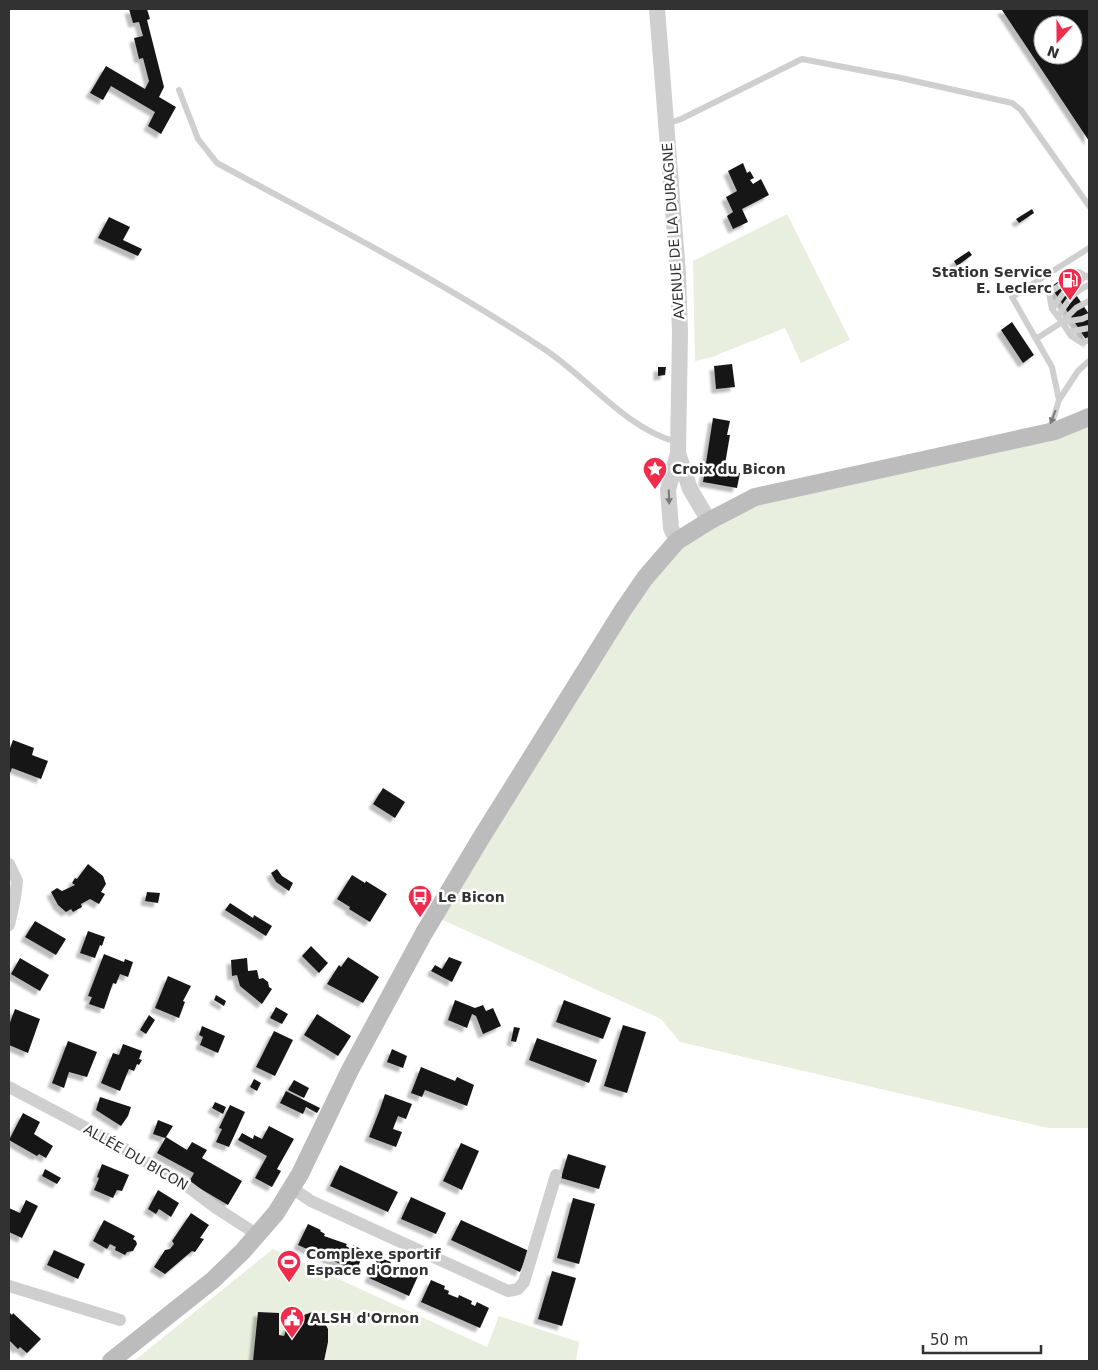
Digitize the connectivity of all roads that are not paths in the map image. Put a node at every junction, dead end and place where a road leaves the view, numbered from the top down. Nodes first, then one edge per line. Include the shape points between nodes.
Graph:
1 (657, 9) edge
2 (179, 90) dead end
3 (666, 125) junction
4 (1089, 206) edge
5 (1089, 248) edge
6 (1088, 277) edge
7 (1089, 285) edge
8 (1089, 301) edge
9 (1052, 309) junction
10 (1089, 316) edge
11 (1060, 320) junction
12 (1089, 328) edge
13 (1068, 332) junction
14 (1036, 339) junction
15 (1089, 340) edge
16 (1089, 361) edge
17 (1059, 400) junction
18 (1089, 418) edge
19 (1041, 434) junction
20 (677, 448) junction
21 (709, 521) junction
22 (677, 541) junction
23 (9, 864) edge
24 (9, 925) edge
25 (9, 1087) edge
26 (556, 1175) dead end
27 (292, 1188) junction
28 (258, 1235) junction
29 (9, 1286) edge
30 (120, 1320) dead end
31 (111, 1361) edge

1 - 3 street, AVENUE DE LA DURAGNE
2 - 20 lane via 198,138 217,163 468,300 546,350 631,419
3 - 4 lane via 802,59 1012,103 1021,110
3 - 20 street, AVENUE DE LA DURAGNE via 678,273
5 - 14 lane via 1012,297
6 - 9 lane via 1065,291
6 - 9 lane via 1079,272 1049,294
7 - 11 lane via 1068,300
8 - 11 lane
9 - 11 lane
10 - 11 lane
11 - 13 lane
11 - 14 lane
12 - 13 lane
13 - 15 lane via 1082,343
14 - 17 lane via 1052,367
16 - 17 lane via 1078,371
17 -> 19 lane via 1052,423
18 - 19 main road
19 - 21 main road via 755,498
20 - 21 street, AVENUE DE LA DURAGNE via 690,489
20 -> 22 street, AVENUE DE LA DURAGNE via 668,490 671,528
21 - 22 main road
22 - 27 main road via 623,610 434,916 376,1020
23 - 24 street via 17,881
25 - 28 street, ALLÉE DU BICON via 114,1142 187,1186
26 - 27 street via 524,1282 518,1290 508,1291 311,1201
27 - 28 main road
28 - 31 main road via 213,1280
29 - 30 street

